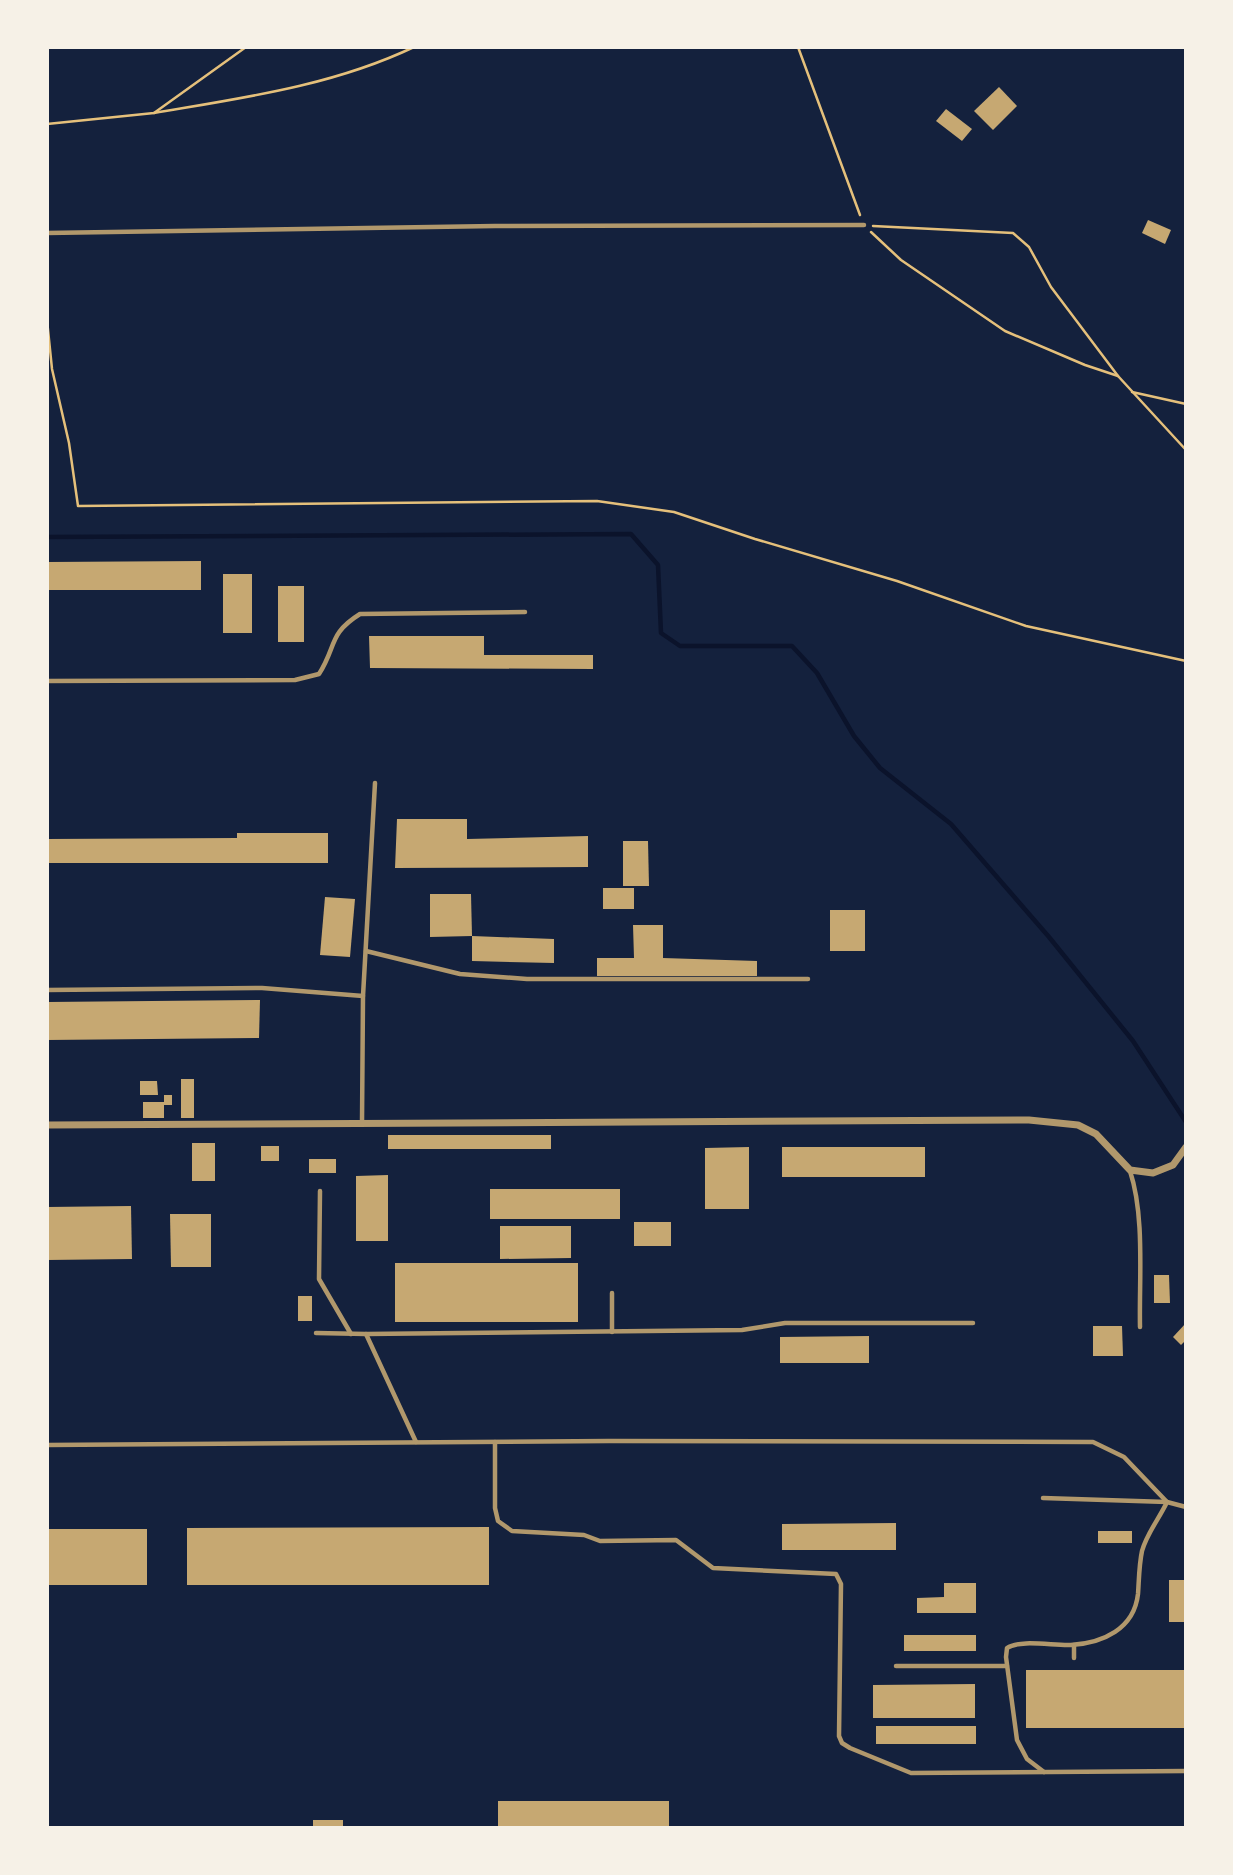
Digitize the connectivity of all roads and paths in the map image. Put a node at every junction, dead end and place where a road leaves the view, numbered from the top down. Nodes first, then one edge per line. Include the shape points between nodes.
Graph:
1 (246, 47) edge
2 (414, 47) edge
3 (798, 47) edge
4 (154, 113) junction
5 (47, 124) edge
6 (864, 225) junction
7 (47, 233) edge
8 (47, 320) edge
9 (1118, 376) junction
10 (1132, 392) junction
11 (1186, 404) edge
12 (1186, 450) edge
13 (524, 612) dead end
14 (1186, 661) edge
15 (47, 681) edge
16 (375, 783) dead end
17 (366, 951) junction
18 (808, 979) dead end
19 (47, 990) edge
20 (363, 996) junction
21 (362, 1124) junction
22 (47, 1125) edge
23 (1186, 1147) edge
24 (1130, 1170) junction
25 (320, 1191) dead end
26 (612, 1293) dead end
27 (973, 1323) dead end
28 (1140, 1327) dead end
29 (612, 1332) junction
30 (316, 1333) dead end
31 (351, 1334) junction
32 (366, 1334) junction
33 (495, 1441) junction
34 (416, 1442) junction
35 (47, 1445) edge
36 (1043, 1498) dead end
37 (1167, 1502) junction
38 (1186, 1507) edge
39 (1074, 1645) junction
40 (1074, 1658) dead end
41 (896, 1666) dead end
42 (1007, 1666) junction
43 (1186, 1771) edge
44 (1044, 1772) junction

1 - 4 path
2 - 4 path via 381,63 272,94
3 - 6 path
4 - 5 path
6 - 7 lane
6 - 9 path via 901,260 1005,331
6 - 9 path via 1013,233 1029,247 1051,287
8 - 14 path via 78,506 597,501 674,512 1026,626
9 - 10 path
10 - 11 path
10 - 12 path
13 - 15 lane via 360,614 342,625 319,674 295,680
16 - 17 lane
17 - 18 lane via 460,974 527,979
17 - 20 lane
19 - 20 lane via 262,988
20 - 21 lane
21 - 22 street
21 - 24 street via 1029,1120 1078,1125 1096,1134
23 - 24 street via 1173,1165 1153,1173
24 - 28 lane via 1138,1210
25 - 31 lane via 319,1279
26 - 29 lane
27 - 29 lane via 785,1323 742,1330
29 - 32 lane
30 - 31 lane
31 - 32 lane
32 - 34 lane
33 - 34 lane
33 - 37 lane via 1093,1442 1124,1457
33 - 44 lane via 495,1508 498,1521 512,1531 584,1535 600,1541 676,1541 713,1568 836,1574 841,1584 839,1736 850,1748 911,1773
34 - 35 lane
36 - 37 lane
37 - 38 lane
37 - 39 lane via 1142,1550 1138,1597 1130,1618 1106,1638
39 - 40 lane
39 - 42 lane via 1009,1645
41 - 42 lane
42 - 44 lane via 1017,1740 1027,1759
43 - 44 lane

